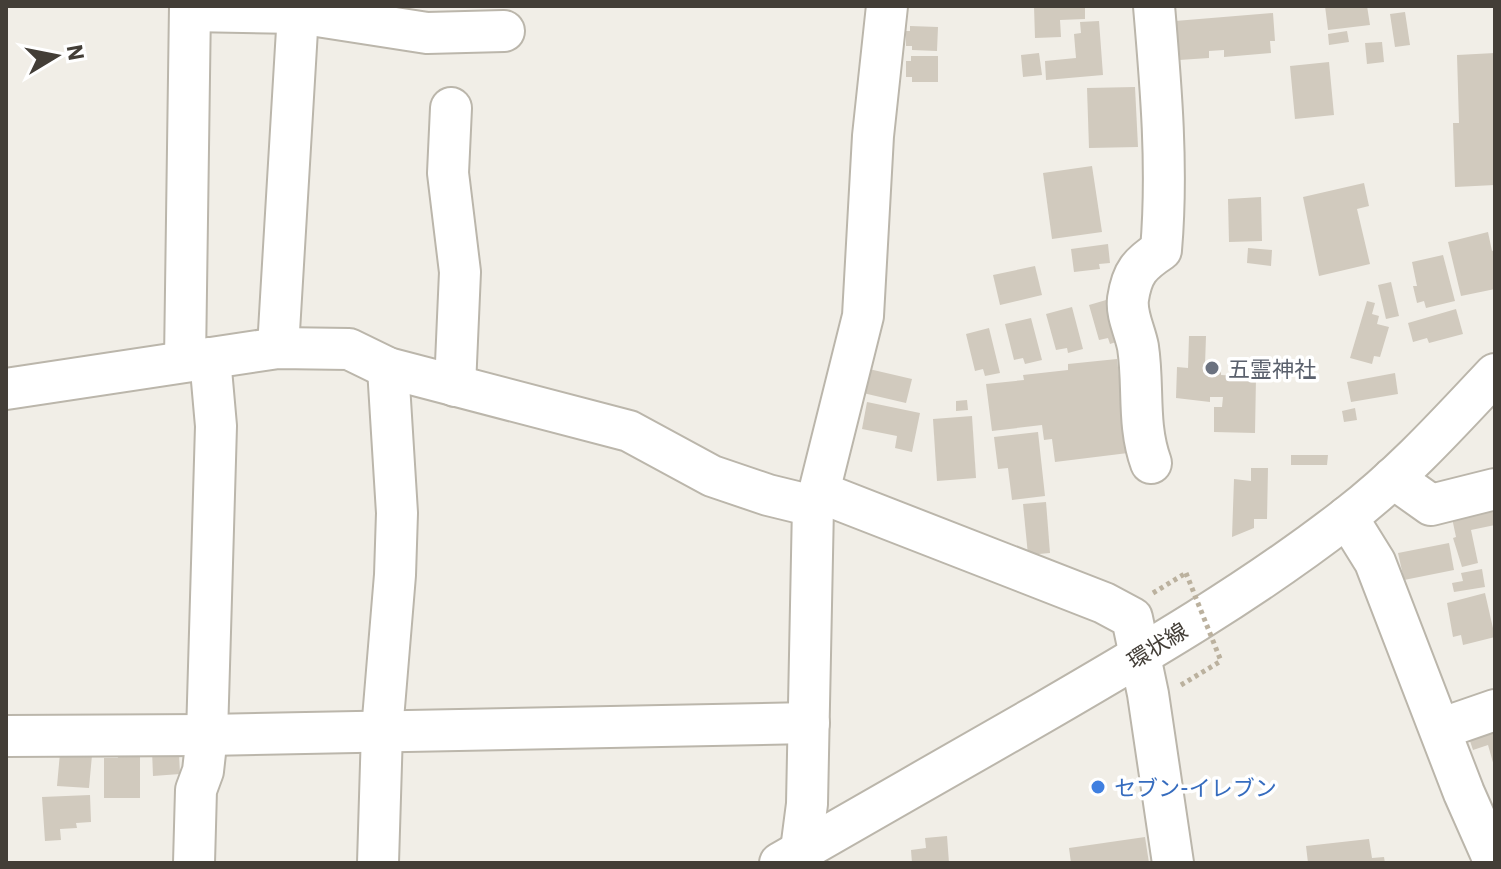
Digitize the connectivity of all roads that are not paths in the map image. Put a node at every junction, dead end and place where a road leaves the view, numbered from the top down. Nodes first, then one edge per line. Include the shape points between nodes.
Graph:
1 (887, 6) edge
2 (1154, 6) edge
3 (190, 8) edge
4 (298, 13) junction
5 (504, 31) dead end
6 (451, 108) dead end
7 (278, 348) junction
8 (198, 360) junction
9 (388, 368) junction
10 (1495, 374) edge
11 (455, 386) junction
12 (6, 389) edge
13 (1151, 463) dead end
14 (1393, 478) junction
15 (1495, 489) edge
16 (816, 499) junction
17 (1347, 517) junction
18 (1140, 656) junction
19 (1495, 710) edge
20 (809, 723) junction
21 (1440, 729) junction
22 (382, 731) junction
23 (207, 735) junction
24 (6, 736) edge
25 (1480, 788) edge
26 (795, 859) edge
27 (194, 863) edge
28 (378, 863) edge
29 (1173, 863) edge
30 (1495, 863) edge

1 - 16 street via 863,316
2 - 13 street via 1164,162 1161,250 1138,268 1128,300
3 - 4 street
3 - 8 street
4 - 5 street via 427,33
4 - 7 street
6 - 11 street via 448,173 460,272
7 - 8 street
7 - 9 street via 349,349
8 - 12 street
8 - 23 street via 216,426
9 - 11 street
9 - 22 street via 397,513
10 - 14 street, 環状線
11 - 16 street via 629,431 712,476 768,495
14 - 15 street via 1431,505
14 - 17 street, 環状線
16 - 18 street via 1122,611 1132,618
16 - 20 street
17 - 18 street, 環状線
17 - 21 street via 1375,562
18 - 26 street, 環状線
18 - 29 street
19 - 21 street
20 - 22 street
20 - 26 street via 807,804
21 - 25 street
22 - 23 street
22 - 28 street
23 - 24 street
23 - 27 street via 196,790
25 - 30 street

